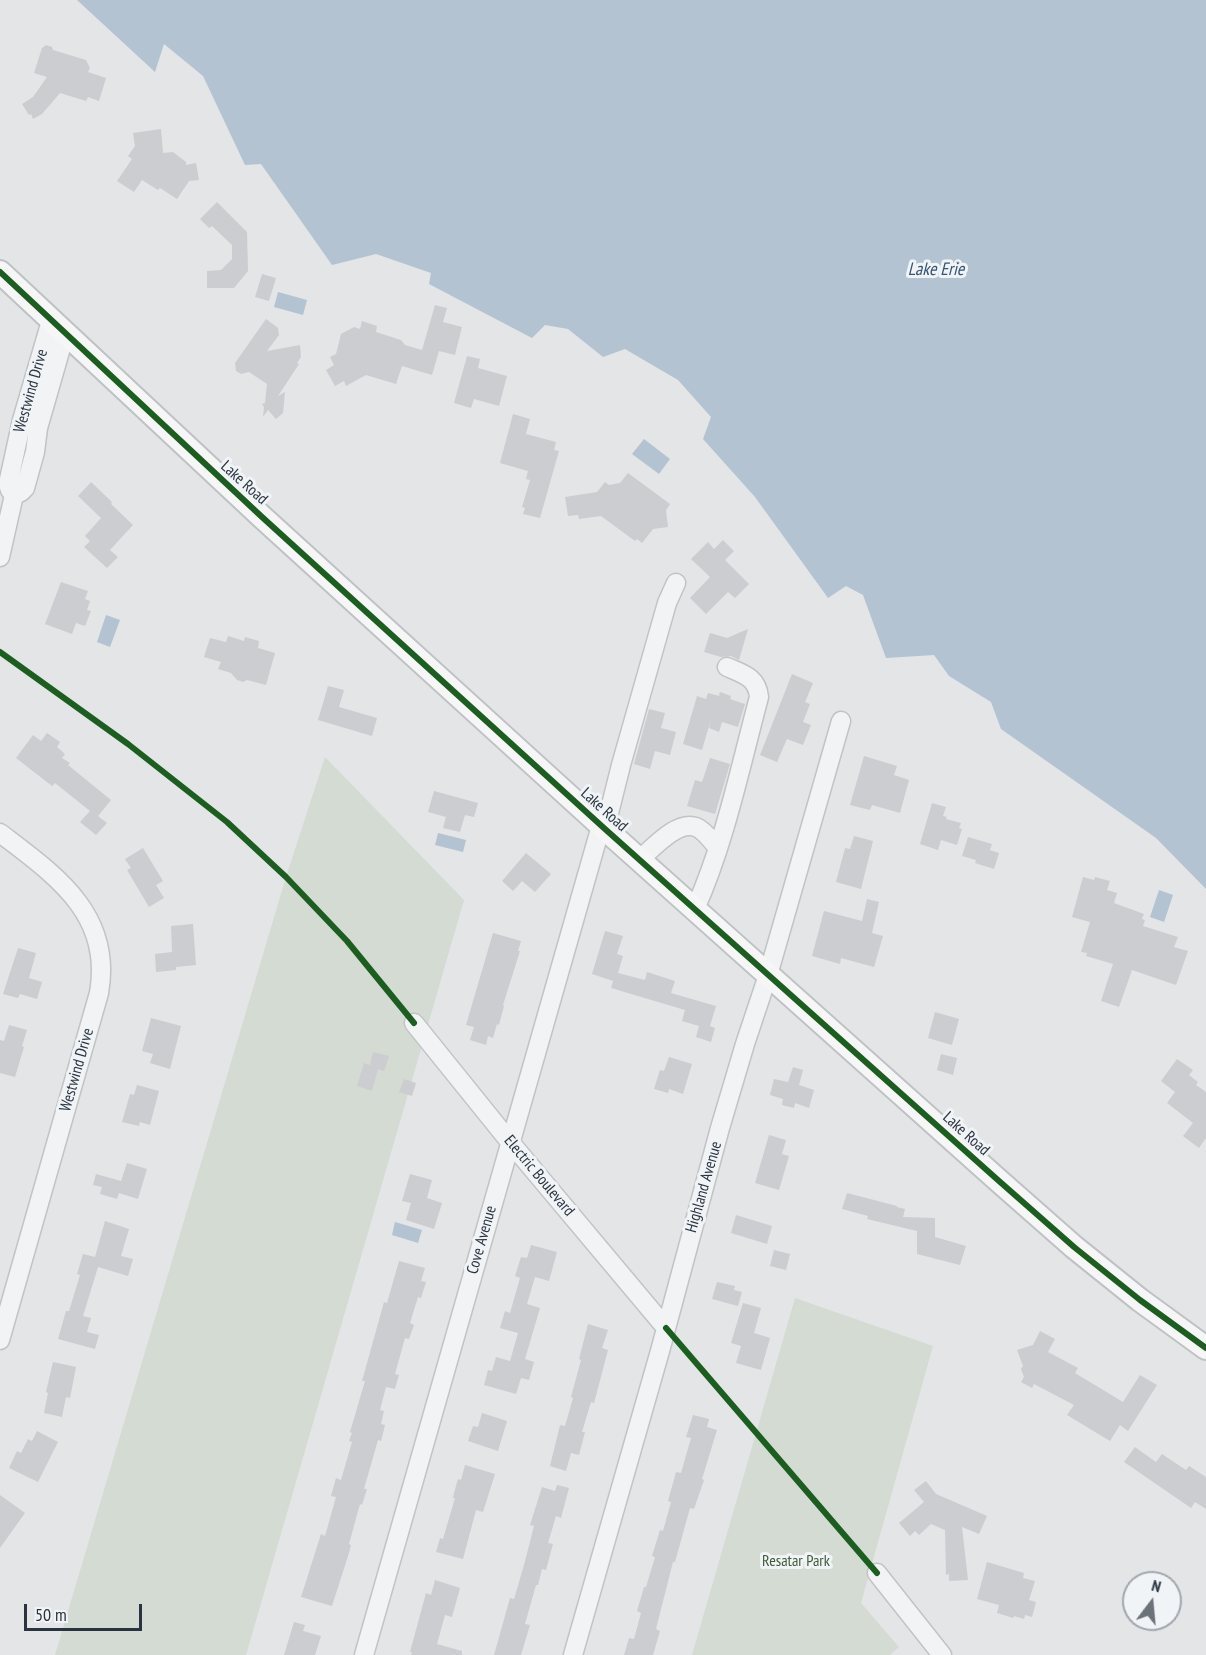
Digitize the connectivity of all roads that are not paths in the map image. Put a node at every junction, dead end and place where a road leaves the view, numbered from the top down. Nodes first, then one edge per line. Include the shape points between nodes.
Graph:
1 (0, 272) edge
2 (58, 327) junction
3 (0, 557) edge
4 (676, 583) dead end
5 (727, 667) dead end
6 (841, 721) dead end
7 (603, 828) junction
8 (0, 833) edge
9 (717, 847) junction
10 (639, 860) junction
11 (695, 909) junction
12 (768, 975) junction
13 (414, 1023) dead end
14 (510, 1142) junction
15 (666, 1328) junction
16 (0, 1340) edge
17 (1206, 1348) edge
18 (877, 1573) dead end
19 (364, 1655) edge
20 (573, 1655) edge
21 (942, 1655) edge

1 - 2 main road, Lake Road
2 - 3 street, Westwind Drive via 35,452 25,488 14,495
2 - 7 main road, Lake Road
4 - 7 street, Cove Avenue
5 - 9 street via 748,676 758,687 759,697
6 - 12 street, Highland Avenue
7 - 10 main road, Lake Road
7 - 14 street, Cove Avenue
8 - 16 street, Westwind Drive via 60,880 74,897 93,928 101,973 99,993
9 - 10 street via 699,827 687,825 672,832
9 - 11 street
10 - 11 main road, Lake Road
11 - 12 main road, Lake Road
12 - 15 street, Highland Avenue via 728,1100
12 - 17 main road, Lake Road via 1050,1227
13 - 14 street, Electric Boulevard
14 - 15 street, Electric Boulevard
14 - 19 street, Cove Avenue
15 - 20 street, Highland Avenue
18 - 21 street

